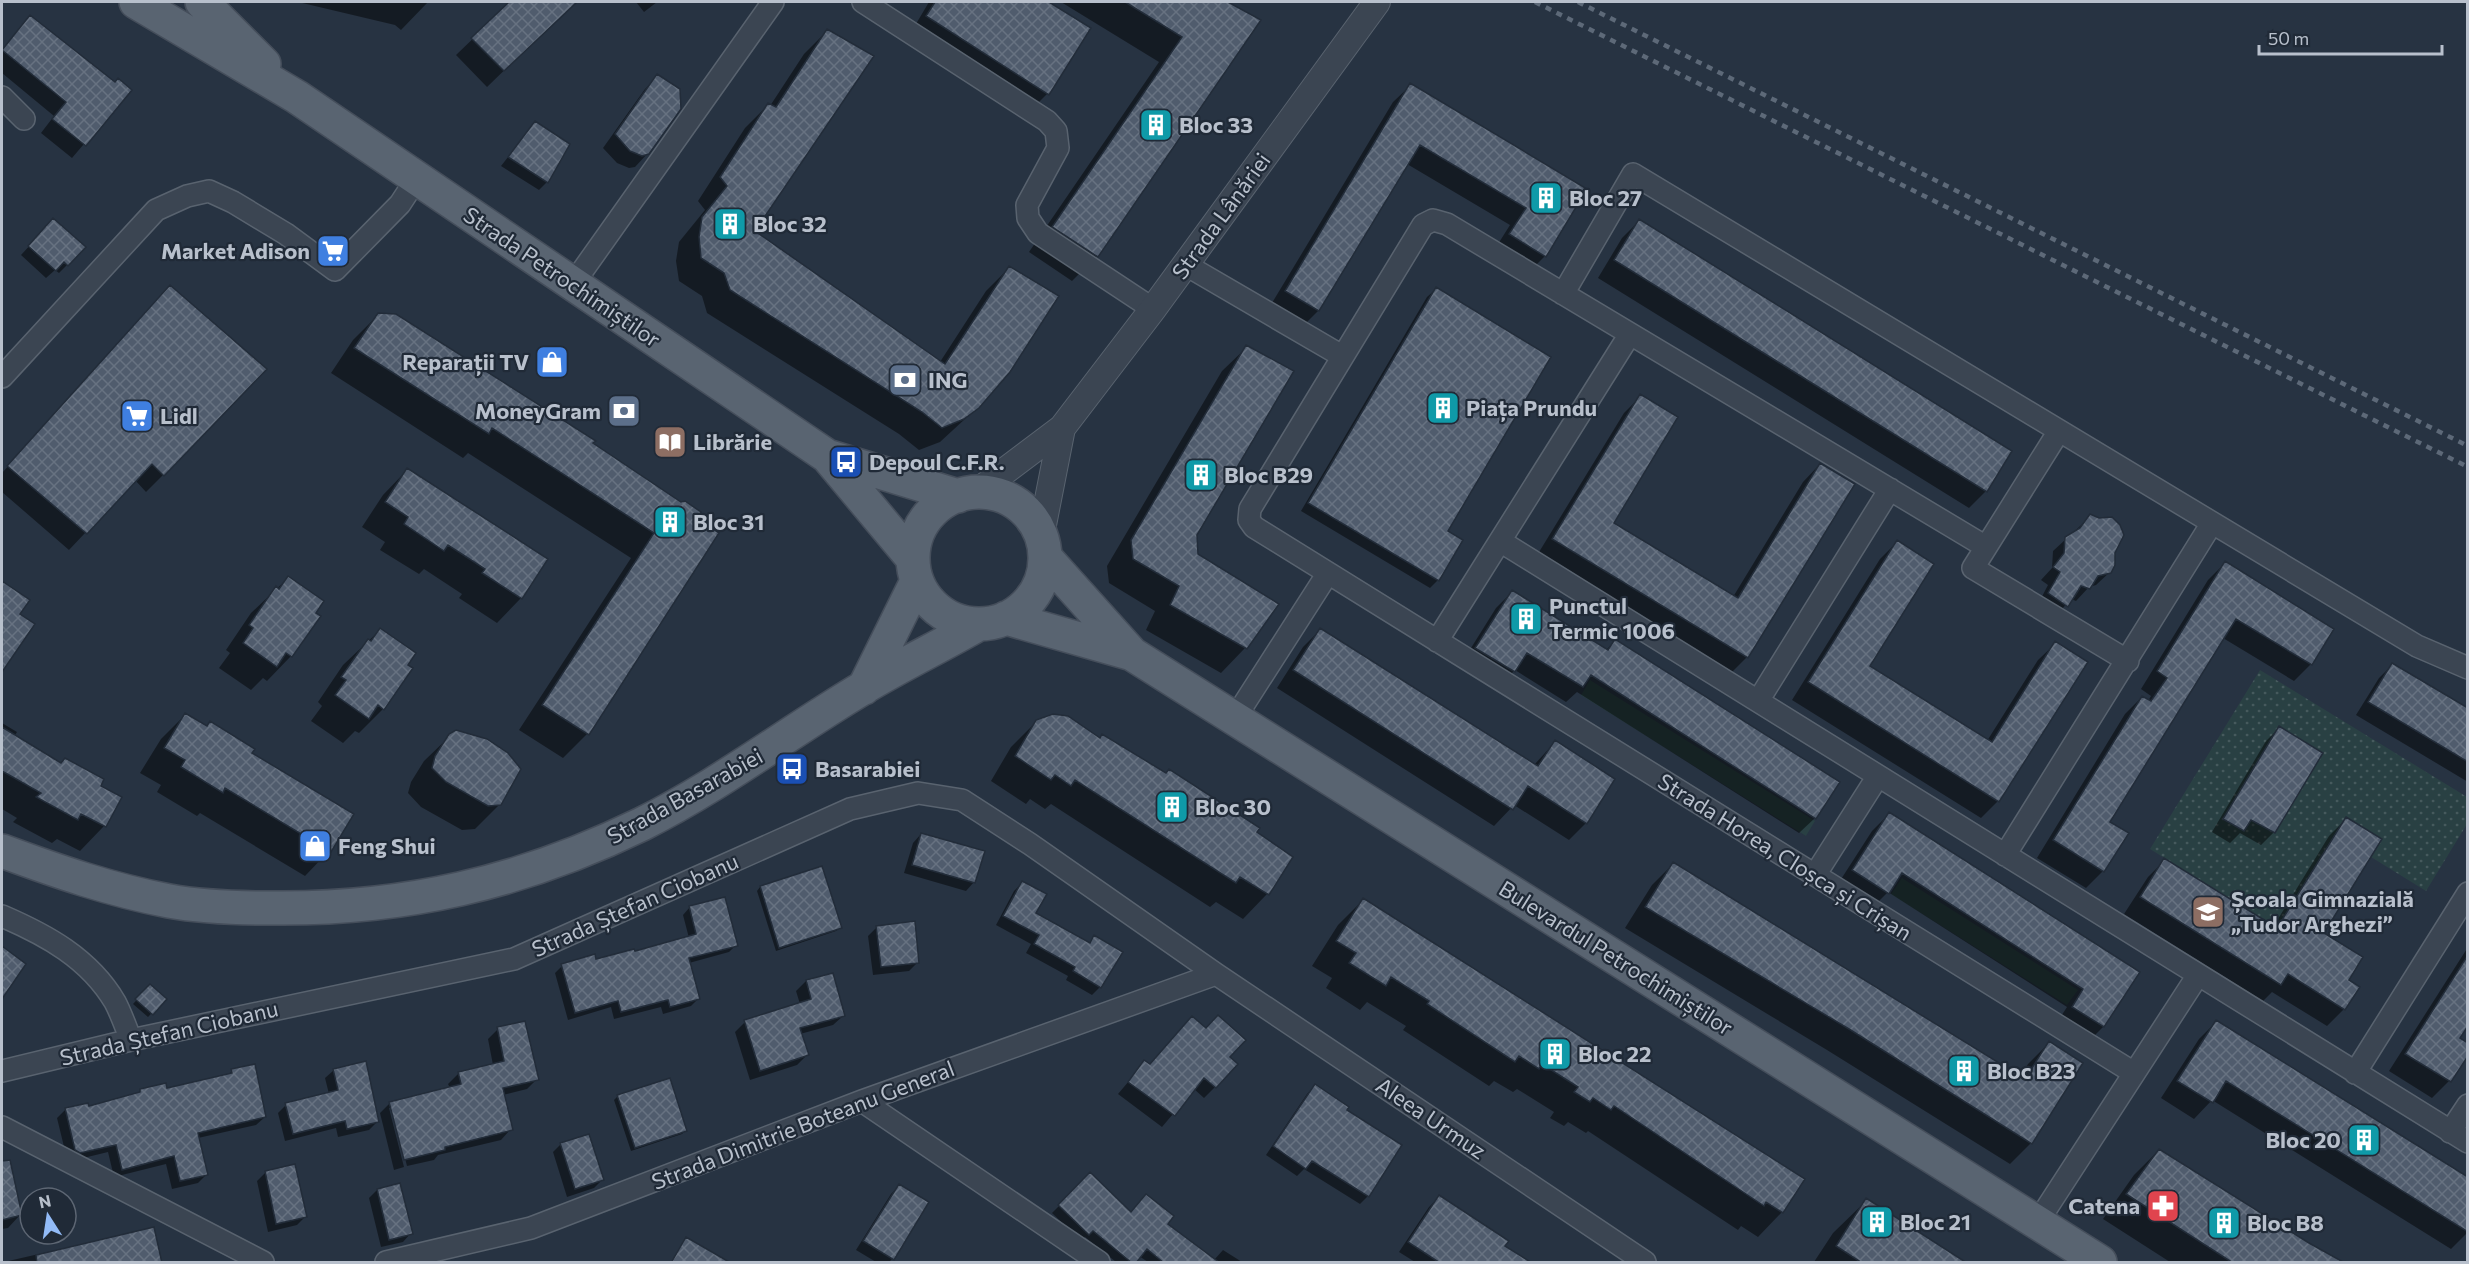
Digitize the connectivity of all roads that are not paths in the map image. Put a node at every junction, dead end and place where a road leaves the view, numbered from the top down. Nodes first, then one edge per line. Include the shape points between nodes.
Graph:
1 (136, 2) edge
2 (202, 2) edge
3 (773, 2) edge
4 (863, 2) edge
5 (1377, 2) edge
6 (297, 97) junction
7 (2, 98) edge
8 (24, 119) dead end
9 (417, 178) junction
10 (1186, 265) junction
11 (573, 284) junction
12 (1563, 294) junction
13 (1153, 309) junction
14 (1630, 334) junction
15 (1342, 356) junction
16 (2, 377) edge
17 (1062, 428) junction
18 (2059, 431) junction
19 (827, 456) junction
20 (1890, 489) junction
21 (968, 494) junction
22 (2212, 523) junction
23 (1500, 540) junction
24 (1043, 546) junction
25 (1986, 547) junction
26 (915, 570) junction
27 (1328, 573) junction
28 (993, 621) junction
29 (1437, 640) junction
30 (1132, 654) junction
31 (2128, 661) junction
32 (2468, 668) edge
33 (864, 687) junction
34 (1758, 701) junction
35 (1235, 718) junction
36 (1878, 776) junction
37 (2, 851) edge
38 (2005, 855) junction
39 (1815, 875) junction
40 (2468, 892) edge
41 (2, 916) edge
42 (1216, 974) junction
43 (2198, 975) junction
44 (131, 1040) junction
45 (2, 1071) edge
46 (2134, 1073) junction
47 (2355, 1073) junction
48 (862, 1101) junction
49 (2468, 1105) edge
50 (2, 1127) edge
51 (2459, 1137) edge
52 (2037, 1223) junction
53 (432, 1259) edge
54 (263, 1263) edge
55 (386, 1263) edge
56 (1099, 1263) edge
57 (1645, 1263) edge
58 (2100, 1263) edge

1 - 6 main road
2 - 6 main road
3 - 11 street
4 - 13 street via 1047,121 1056,131 1058,148 1027,205 1028,218 1038,233
5 - 10 street, Strada Lânăriei
6 - 9 main road, Strada Petrochimiștilor
7 - 8 street
9 - 11 main road, Strada Petrochimiștilor
9 - 16 street via 400,204 335,270 286,234 209,191 156,210
10 - 13 street, Strada Lânăriei
10 - 15 street
11 - 19 main road, Strada Petrochimiștilor
12 - 14 street, Strada Horea, Cloșca și Crișan
12 - 15 street, Strada Horea, Cloșca și Crișan via 1447,224 1433,220 1423,225
12 - 18 street via 1633,174
13 - 17 street, Strada Lânăriei
14 - 20 street, Strada Horea, Cloșca și Crișan
14 - 23 street
15 - 27 street, Strada Horea, Cloșca și Crișan via 1250,508 1249,520 1254,528
17 - 21 street
17 - 24 street
18 - 22 street
18 - 25 street
19 - 21 main road, Strada Petrochimiștilor
19 - 26 main road, Strada Petrochimiștilor
20 - 25 street, Strada Horea, Cloșca și Crișan
20 - 34 street
21 - 24 main road via 997,495 1016,503 1031,517
21 - 26 main road via 939,505 925,520 916,539
22 - 31 street
22 - 32 street via 2416,646
23 - 29 street
23 - 34 street
24 - 28 main road via 1043,576 1035,593 1022,608
24 - 30 main road, Bulevardul Petrochimiștilor
25 - 31 street via 1973,568
26 - 28 main road via 927,599 941,612 959,621
26 - 33 main road
27 - 29 street, Strada Horea, Cloșca și Crișan
27 - 35 street
28 - 30 main road, Bulevardul Petrochimiștilor
28 - 33 main road, Strada Basarabiei
29 - 39 street, Strada Horea, Cloșca și Crișan
30 - 35 main road, Bulevardul Petrochimiștilor
31 - 38 street
33 - 37 main road, Strada Basarabiei via 689,799 643,823 500,880 427,896 309,909 221,907 170,901 104,886
34 - 36 street
35 - 52 main road, Bulevardul Petrochimiștilor
36 - 38 street
36 - 39 street
38 - 43 street
39 - 46 street, Strada Horea, Cloșca și Crișan
40 - 47 street
41 - 44 street via 34,929 83,961 115,1002
42 - 44 street, Strada Ștefan Ciobanu via 962,800 918,793 849,809 514,959
42 - 48 street, Strada Dimitrie Boteanu General
42 - 57 street, Aleea Urmuz
43 - 46 street
43 - 47 street
44 - 45 street, Strada Ștefan Ciobanu
46 - 52 street
47 - 51 street
48 - 53 street, Strada Dimitrie Boteanu General via 531,1228
48 - 56 street
49 - 51 street
50 - 54 street
52 - 58 main road, Bulevardul Petrochimiștilor
53 - 55 street, Strada Dimitrie Boteanu General

